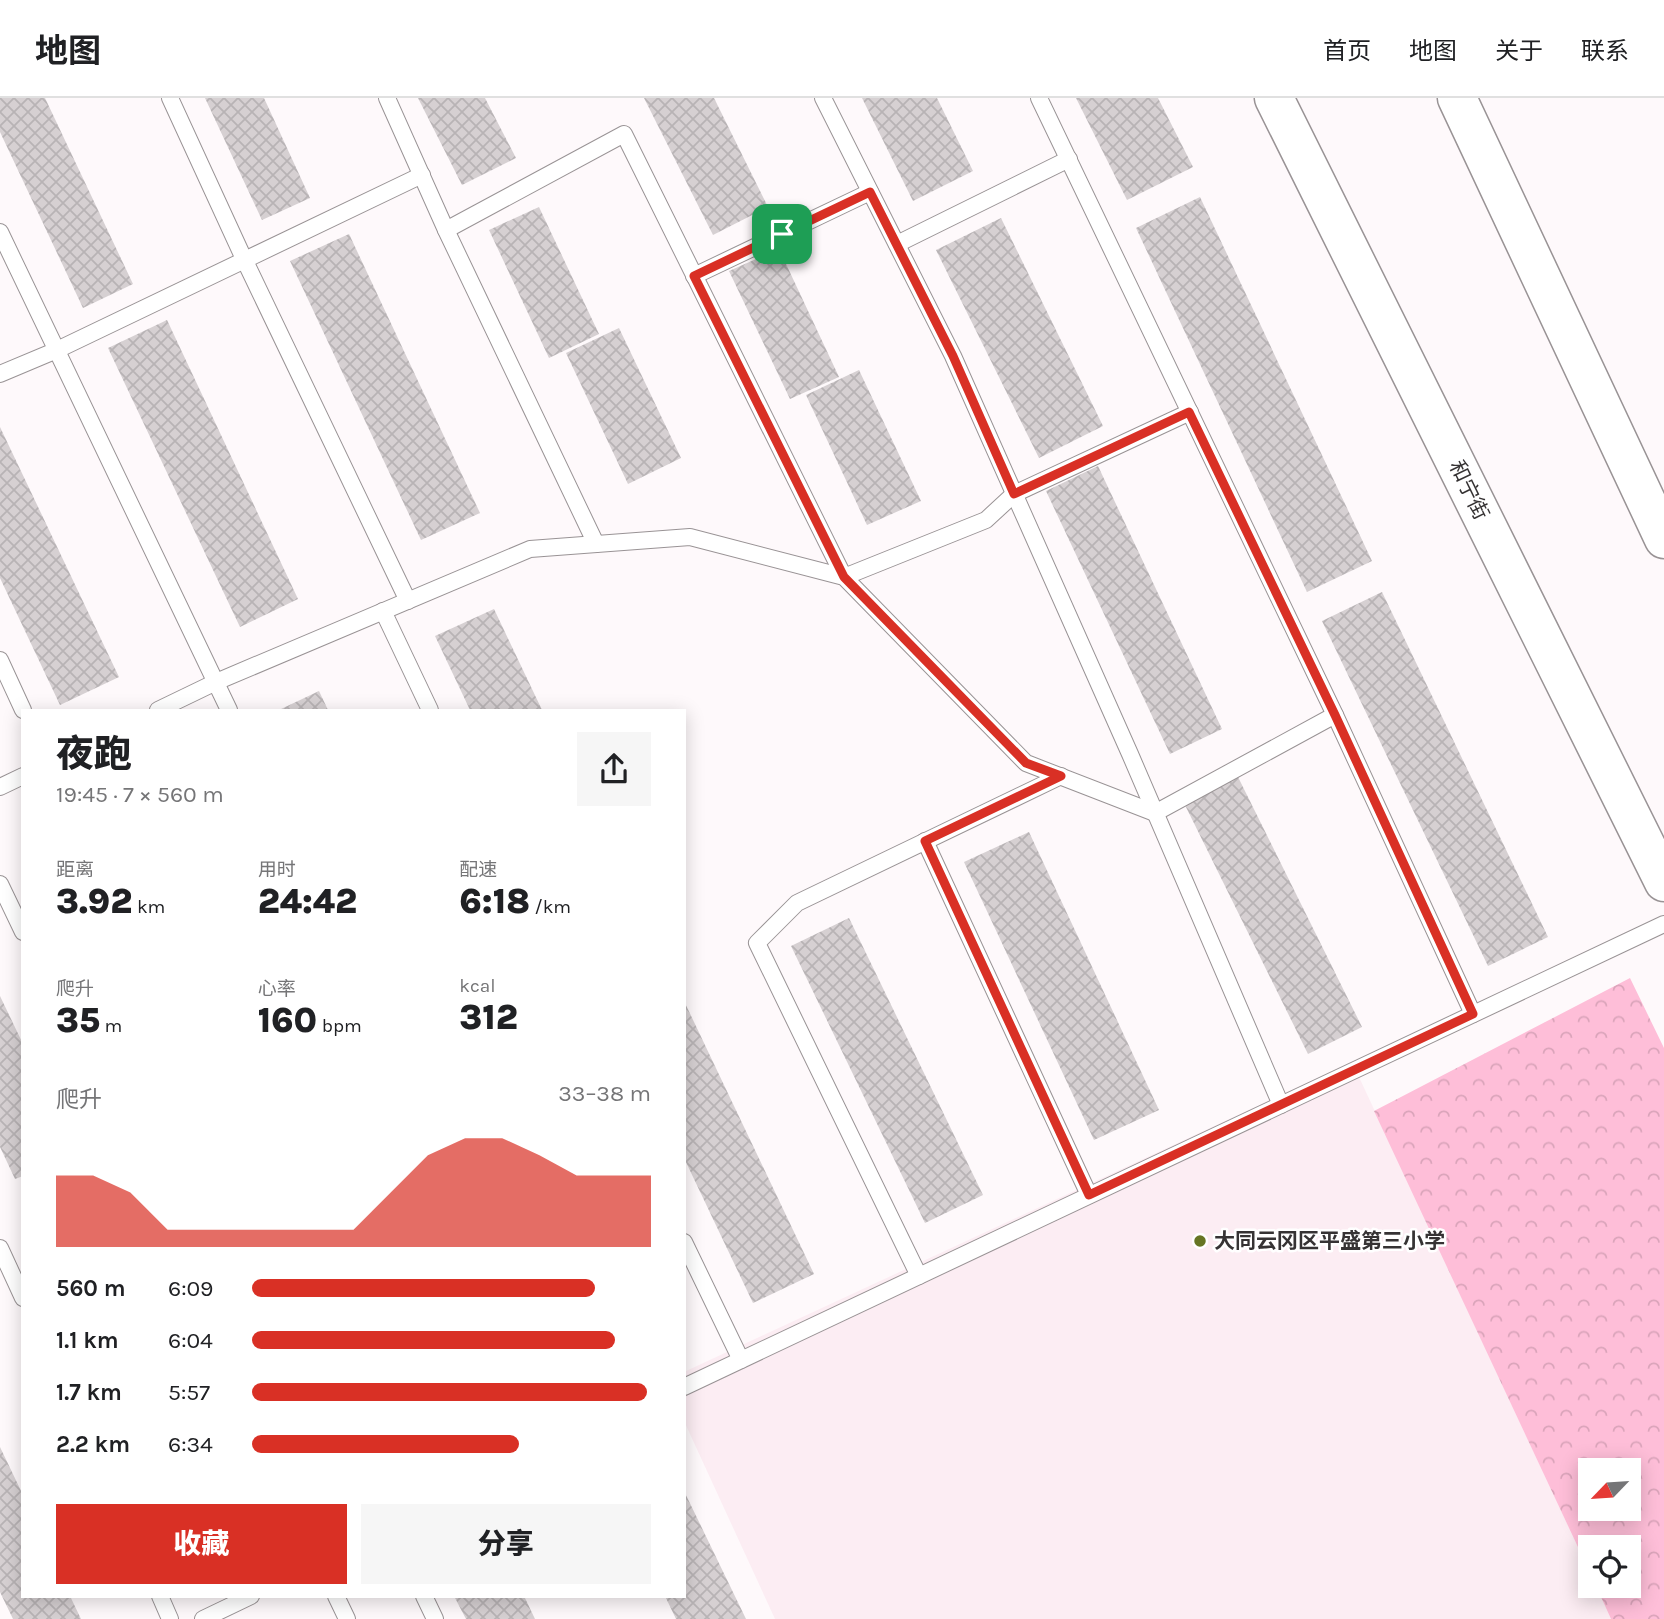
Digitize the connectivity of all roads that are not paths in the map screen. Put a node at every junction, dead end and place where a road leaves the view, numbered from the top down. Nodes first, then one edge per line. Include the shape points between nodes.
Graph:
1 (170, 98) edge
2 (387, 98) edge
3 (823, 98) edge
4 (1039, 98) edge
5 (1274, 98) edge
6 (1457, 98) edge
7 (1069, 159) junction
8 (422, 175) junction
9 (870, 192) junction
10 (446, 230) junction
11 (0, 232) edge
12 (897, 244) junction
13 (244, 259) junction
14 (694, 276) junction
15 (57, 350) junction
16 (0, 374) edge
17 (1189, 412) junction
18 (1014, 494) junction
19 (1664, 539) edge
20 (596, 544) junction
21 (844, 577) junction
22 (408, 601) junction
23 (383, 611) junction
24 (0, 660) edge
25 (215, 682) junction
26 (23, 709) edge
27 (160, 709) edge
28 (228, 709) edge
29 (430, 709) edge
30 (1335, 715) junction
31 (1061, 776) junction
32 (21, 777) edge
33 (0, 787) edge
34 (1155, 813) junction
35 (925, 841) junction
36 (1664, 882) edge
37 (0, 884) edge
38 (1664, 924) edge
39 (21, 928) edge
40 (1473, 1014) junction
41 (1281, 1105) junction
42 (1089, 1195) junction
43 (686, 1246) edge
44 (0, 1248) edge
45 (919, 1276) junction
46 (21, 1293) edge
47 (741, 1360) junction
48 (686, 1386) edge
49 (161, 1598) edge
50 (247, 1598) edge
51 (337, 1598) edge
52 (425, 1598) edge
53 (170, 1619) edge
54 (203, 1619) edge
55 (347, 1619) edge
56 (435, 1619) edge

1 - 13 lane
2 - 8 lane
3 - 9 lane
4 - 7 lane
5 - 36 main road, 和宁街
6 - 19 main road
7 - 12 lane
7 - 17 lane
8 - 10 lane
8 - 13 lane
9 - 12 lane
9 - 14 lane
10 - 14 lane via 624,134
10 - 20 lane
11 - 15 lane
12 - 18 lane
13 - 15 lane
13 - 22 lane
14 - 21 lane
15 - 16 lane
15 - 25 lane
17 - 18 lane
17 - 30 lane
18 - 21 lane via 986,520
18 - 34 lane
20 - 21 lane via 690,537
20 - 22 lane via 530,550
21 - 31 lane via 1026,763
22 - 23 lane
23 - 25 lane
23 - 29 lane
24 - 26 lane
25 - 27 lane
25 - 28 lane
30 - 34 lane
30 - 40 lane
31 - 34 lane
31 - 35 lane
32 - 33 lane
34 - 41 lane
35 - 42 lane
35 - 45 lane via 797,903 757,943
37 - 39 lane
38 - 40 lane
40 - 41 lane
41 - 42 lane
42 - 45 lane
43 - 47 lane
44 - 46 lane
45 - 47 lane
47 - 48 lane
49 - 53 lane
50 - 54 lane
51 - 55 lane
52 - 56 lane

